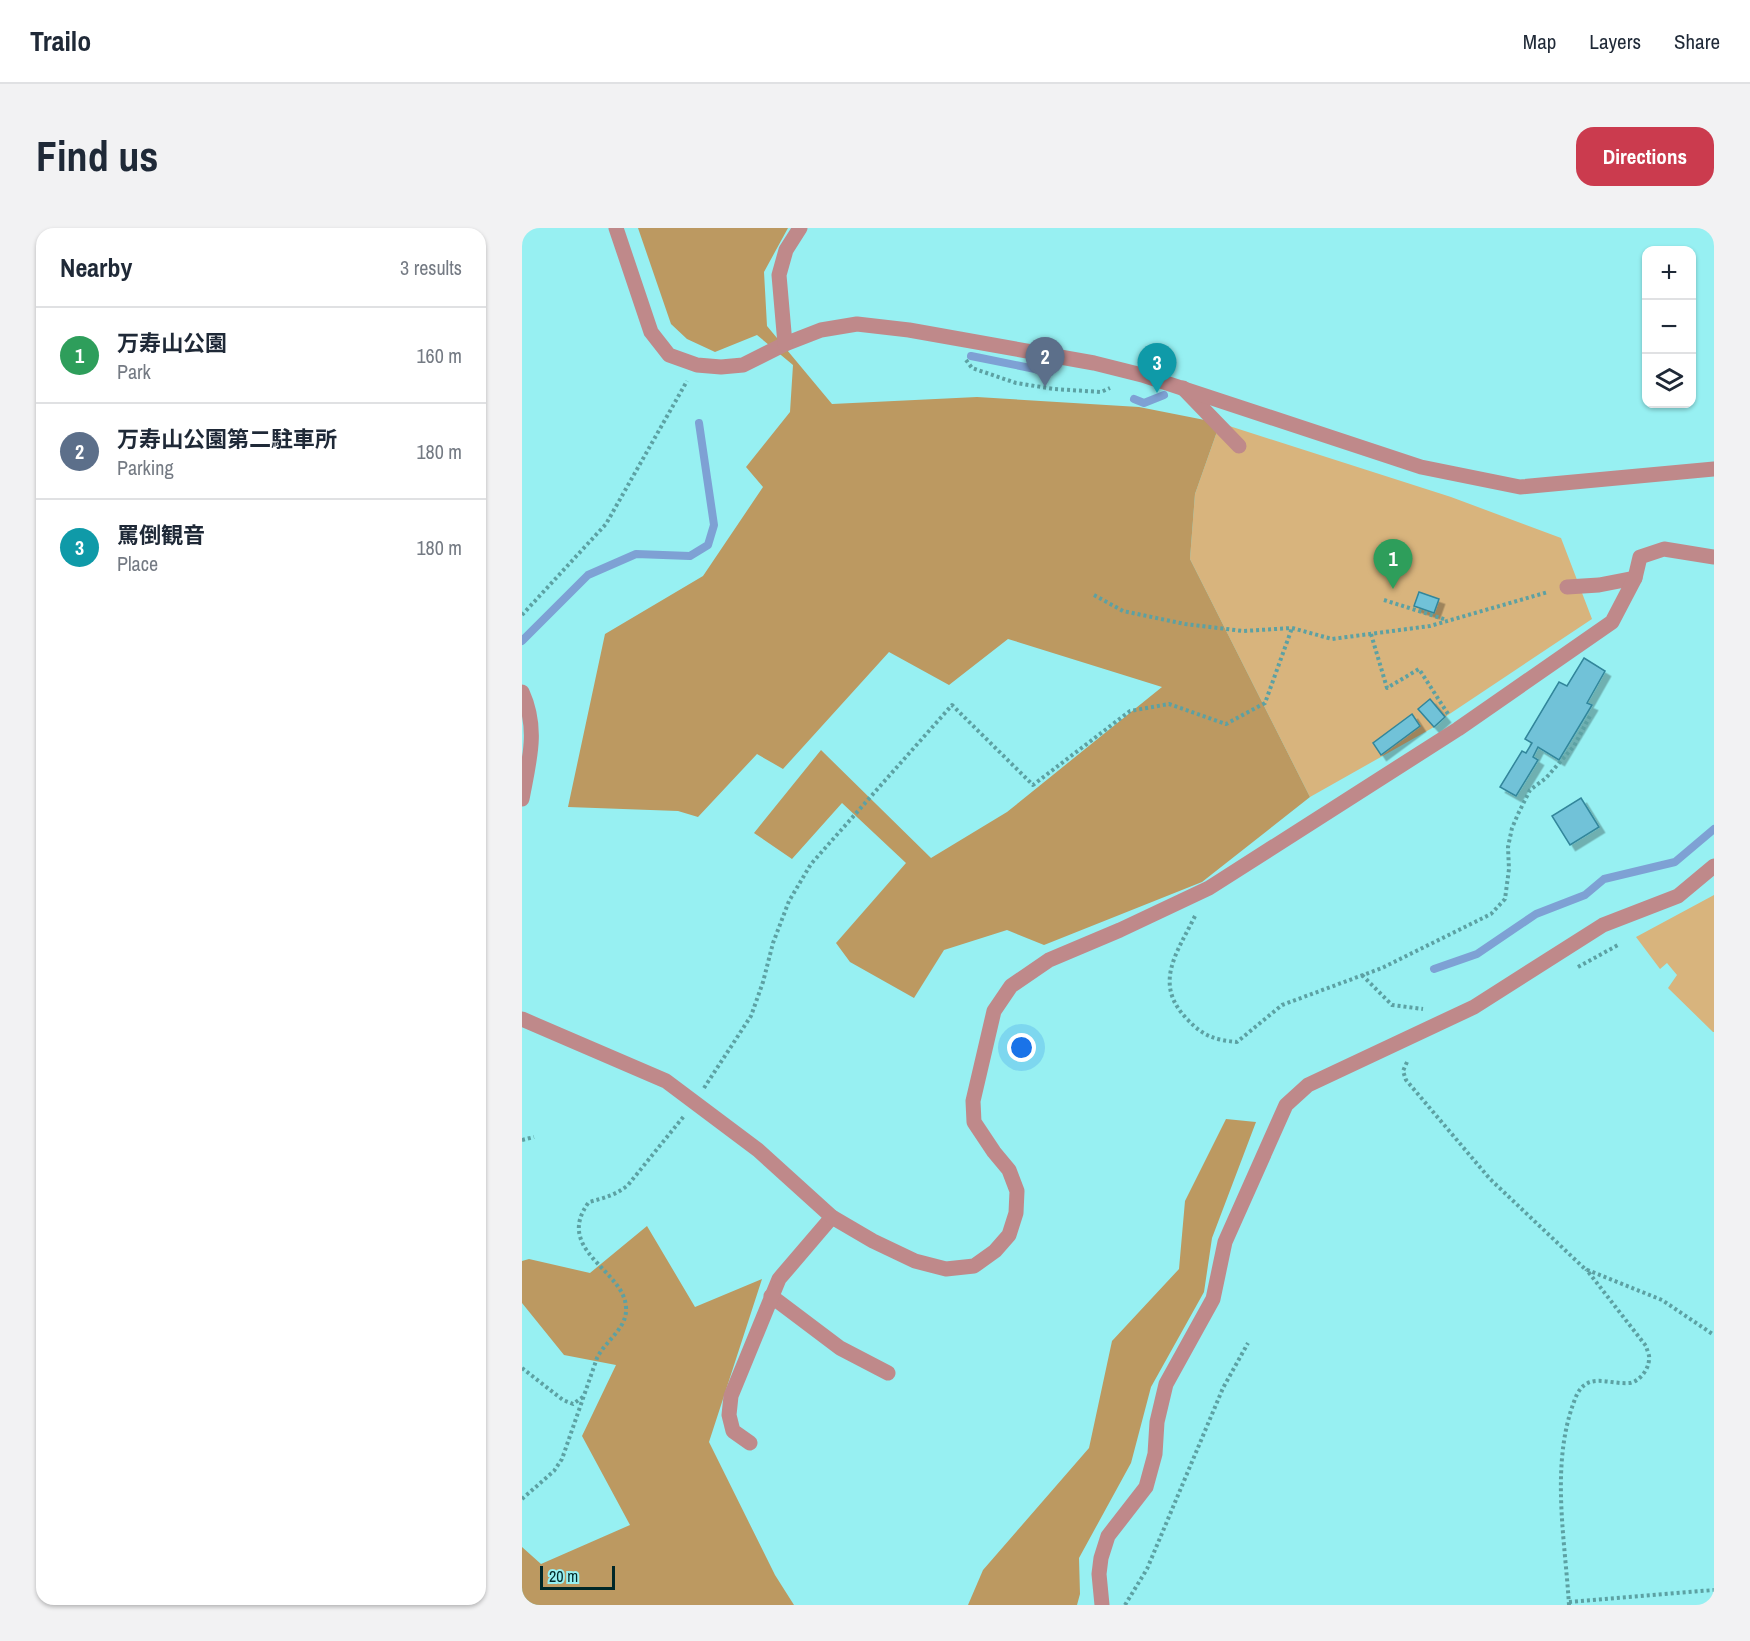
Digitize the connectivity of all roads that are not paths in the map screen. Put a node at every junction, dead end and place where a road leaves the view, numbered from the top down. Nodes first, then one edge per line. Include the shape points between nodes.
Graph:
1 (616, 228) edge
2 (800, 228) edge
3 (785, 344) junction
4 (1183, 388) junction
5 (1239, 446) dead end
6 (1714, 469) edge
7 (1714, 556) edge
8 (1635, 578) junction
9 (1567, 587) road end
10 (522, 692) edge
11 (522, 799) edge
12 (1714, 866) edge
13 (522, 1019) edge
14 (832, 1217) junction
15 (771, 1296) junction
16 (888, 1373) dead end
17 (750, 1443) dead end
18 (1102, 1605) edge

1 - 3 street via 651,332 669,355 697,365 721,367 742,365
2 - 3 street via 786,250 779,275
3 - 4 street via 821,330 857,324 1094,363
4 - 5 street
4 - 6 street via 1421,467 1520,487
7 - 8 street via 1664,549 1640,557
8 - 9 street
8 - 14 street via 1612,622 1458,729 1209,888 1049,960 1011,986 994,1011 973,1101 974,1122 1010,1170 1017,1191 1009,1235 995,1251 974,1266 946,1269 915,1261
10 - 11 street via 533,738
12 - 18 street via 1678,896 1603,926 1474,1007 1308,1085 1286,1105 1225,1242 1213,1299 1166,1384 1146,1487 1108,1536 1099,1574
13 - 14 street via 666,1081 758,1150
14 - 15 street via 779,1279
15 - 16 street via 840,1348
15 - 17 street via 731,1396 729,1415 733,1431

